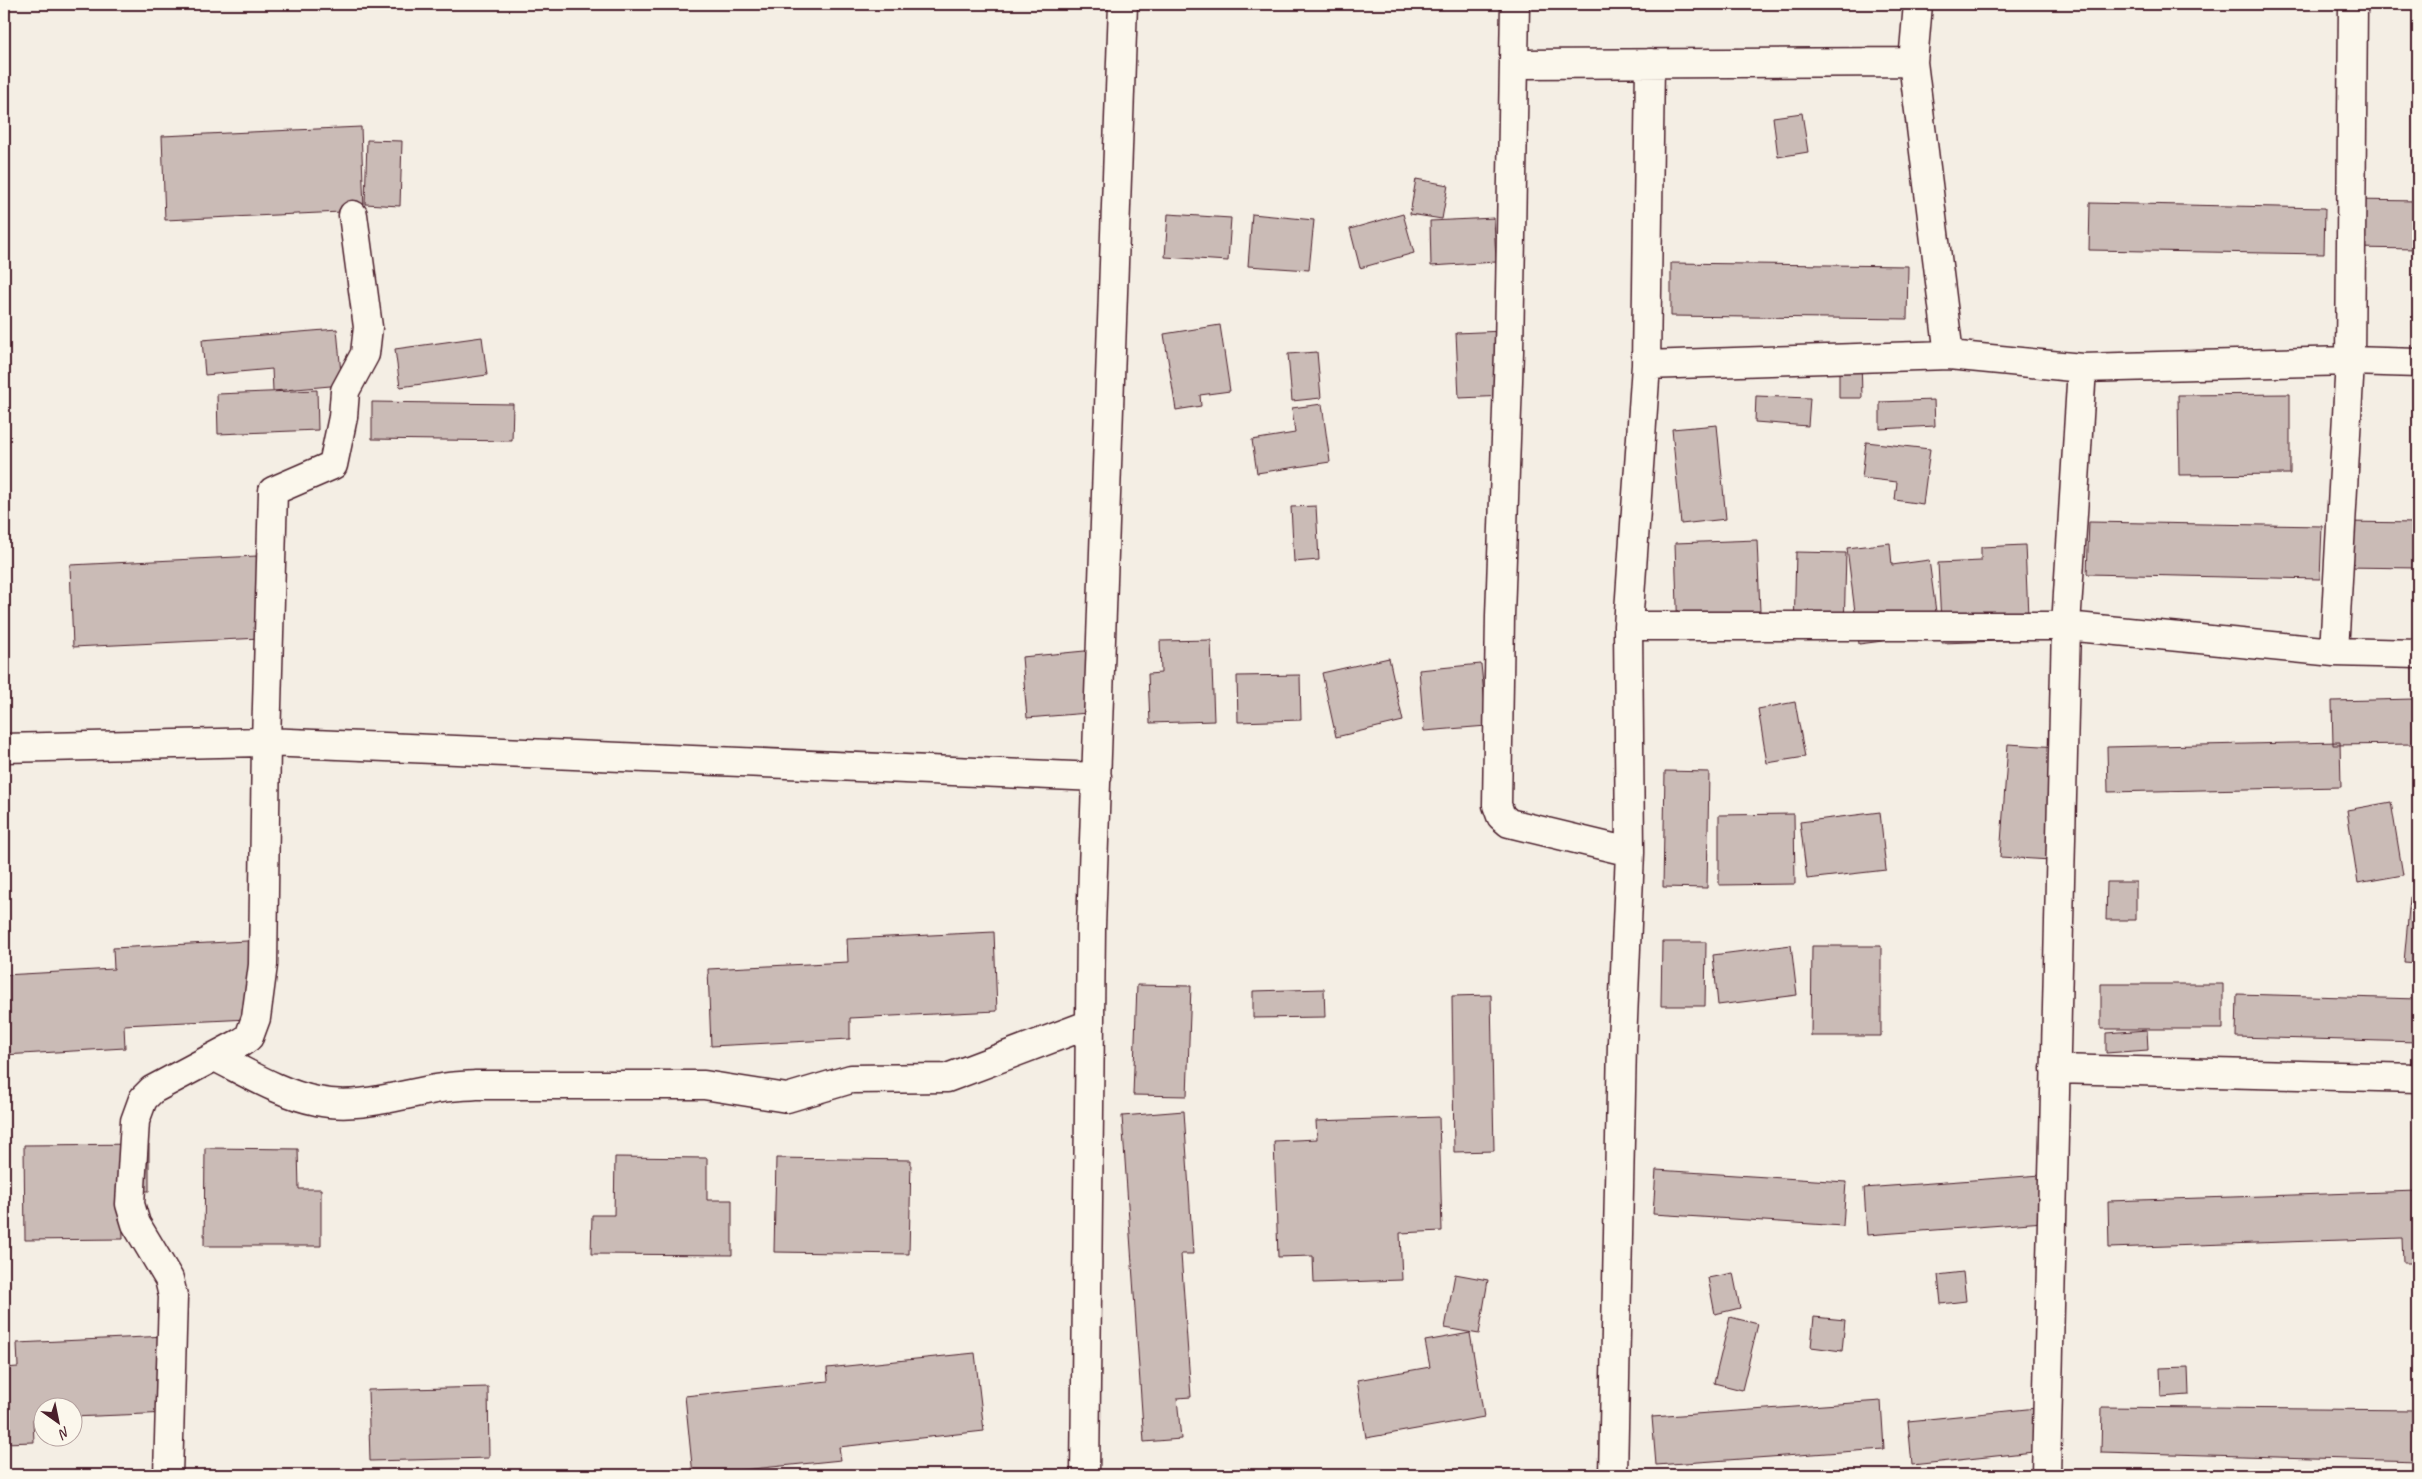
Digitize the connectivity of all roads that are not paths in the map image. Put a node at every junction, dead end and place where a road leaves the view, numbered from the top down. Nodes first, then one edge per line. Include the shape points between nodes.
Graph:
1 (1123, 4) edge
2 (1516, 4) edge
3 (1918, 4) edge
4 (2353, 4) edge
5 (1913, 62) junction
6 (1650, 63) junction
7 (1514, 64) junction
8 (353, 214) dead end
9 (1948, 355) junction
10 (2350, 361) junction
11 (2418, 363) edge
12 (1646, 365) junction
13 (2082, 368) junction
14 (1628, 626) junction
15 (2066, 626) junction
16 (2334, 652) junction
17 (2418, 654) edge
18 (266, 742) junction
19 (4, 748) edge
20 (1097, 777) junction
21 (1630, 852) junction
22 (1090, 1024) junction
23 (214, 1057) junction
24 (2055, 1069) junction
25 (2418, 1078) edge
26 (168, 1475) edge
27 (1084, 1475) edge
28 (1613, 1475) edge
29 (2046, 1475) edge

1 - 20 street
2 - 7 street
3 - 5 street
4 - 10 street
5 - 6 street
5 - 9 street
6 - 7 street
6 - 12 street
7 - 21 street via 1497,805 1501,816 1509,823
8 - 18 street via 368,327 366,354 344,391 343,417 333,465 273,491
9 - 12 street
9 - 13 street
10 - 11 street
10 - 13 street
10 - 16 street
12 - 14 street
13 - 15 street
14 - 15 street
14 - 21 street
15 - 16 street
15 - 24 street
16 - 17 street
18 - 19 street
18 - 20 street
18 - 23 street via 263,965 256,1018 249,1037
20 - 22 street
21 - 28 street via 1622,1043
22 - 23 street via 947,1078 851,1079 787,1098 704,1085 476,1085 340,1104 316,1101 284,1091
22 - 27 street
23 - 26 street via 152,1090 143,1099 135,1120 131,1214 165,1271 173,1296
24 - 25 street
24 - 29 street

